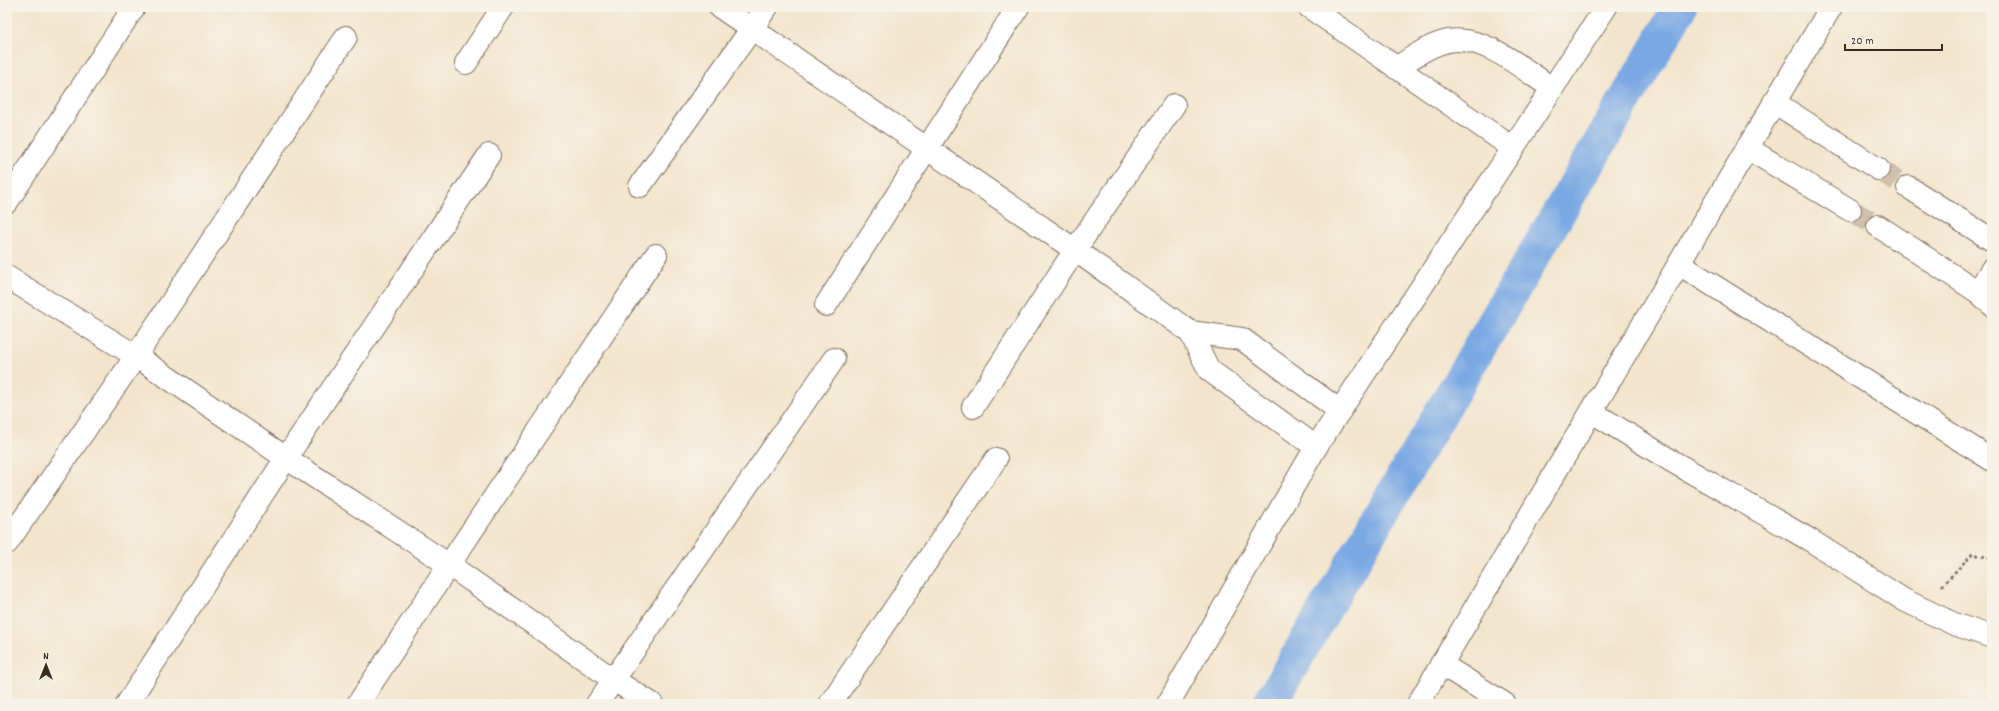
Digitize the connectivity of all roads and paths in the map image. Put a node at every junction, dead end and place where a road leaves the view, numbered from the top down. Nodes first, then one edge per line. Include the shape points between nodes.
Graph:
1 (134, 7) edge
2 (502, 7) edge
3 (720, 7) edge
4 (767, 7) edge
5 (1018, 7) edge
6 (1309, 7) edge
7 (1606, 7) edge
8 (1831, 7) edge
9 (752, 29) junction
10 (346, 37) dead end
11 (466, 63) dead end
12 (1396, 68) junction
13 (1552, 88) junction
14 (1774, 102) junction
15 (1174, 105) dead end
16 (926, 148) junction
17 (1513, 148) junction
18 (1747, 148) junction
19 (489, 155) dead end
20 (1878, 169) tunnel mouth
21 (640, 186) dead end
22 (1908, 187) tunnel mouth
23 (7, 202) edge
24 (1850, 210) tunnel mouth
25 (1878, 226) tunnel mouth
26 (1992, 240) edge
27 (1075, 250) junction
28 (656, 255) dead end
29 (1679, 264) junction
30 (1992, 269) edge
31 (7, 277) edge
32 (1985, 298) edge
33 (826, 305) dead end
34 (1190, 332) junction
35 (136, 356) junction
36 (834, 359) dead end
37 (973, 407) dead end
38 (1340, 411) junction
39 (1592, 412) junction
40 (1316, 447) junction
41 (286, 458) junction
42 (996, 458) dead end
43 (1992, 460) edge
44 (7, 543) edge
45 (1992, 558) edge
46 (449, 565) junction
47 (1921, 609) junction
48 (1992, 637) edge
49 (1441, 664) junction
50 (614, 680) junction
51 (127, 704) edge
52 (358, 704) edge
53 (598, 704) edge
54 (652, 704) edge
55 (830, 704) edge
56 (1168, 704) edge
57 (1418, 704) edge
58 (1505, 704) edge

1 - 23 street
2 - 11 street
3 - 9 street
4 - 9 street
5 - 16 street
6 - 12 street
7 - 13 street
8 - 14 street
9 - 16 street
9 - 21 street
10 - 35 street
12 - 13 street via 1442,43 1474,41 1494,50
12 - 17 street
13 - 17 street
14 - 18 street
14 - 20 street
15 - 27 street
16 - 27 street
16 - 33 street
17 - 38 street
18 - 24 street
18 - 29 street
19 - 41 street
22 - 26 street
25 - 32 street
27 - 34 street
27 - 37 street
28 - 46 street
29 - 39 street
29 - 43 street
30 - 32 street
31 - 35 street
34 - 38 street via 1242,338
34 - 40 street via 1209,370
35 - 41 street
35 - 44 street
36 - 50 street
38 - 40 street
39 - 47 street via 1810,540
39 - 49 street
40 - 56 street
41 - 46 street
41 - 51 street
42 - 55 street
45 - 47 path via 1972,554
46 - 50 street
46 - 52 street
47 - 48 street
49 - 57 street
49 - 58 street
50 - 53 street
50 - 54 street

